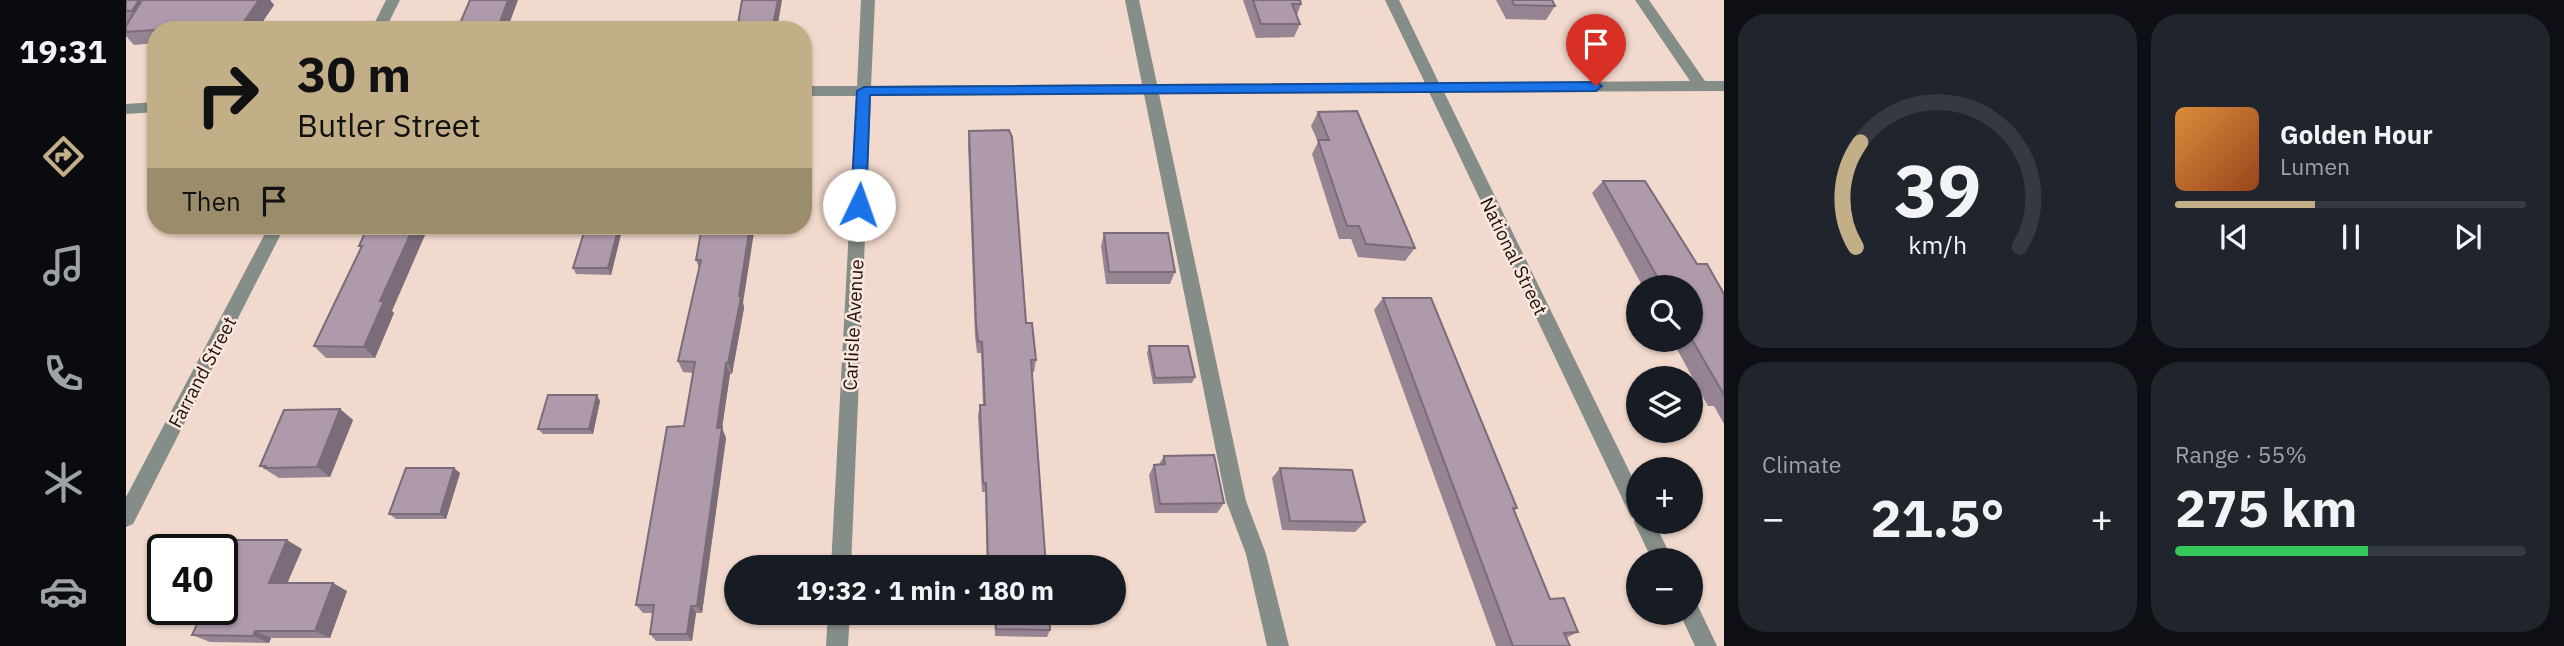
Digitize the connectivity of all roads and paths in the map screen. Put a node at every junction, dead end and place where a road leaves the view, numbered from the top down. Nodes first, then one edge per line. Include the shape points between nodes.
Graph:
1 (393, 0) edge
2 (868, 0) edge
3 (1132, 0) edge
4 (1392, 0) edge
5 (1642, 0) edge
6 (382, 21) edge
7 (1701, 86) junction
8 (1724, 86) edge
9 (1432, 87) junction
10 (1152, 88) junction
11 (812, 91) edge
12 (864, 91) junction
13 (147, 108) edge
14 (126, 109) edge
15 (272, 235) edge
16 (1626, 485) edge
17 (126, 517) edge
18 (842, 555) edge
19 (838, 625) edge
20 (1696, 625) edge
21 (837, 646) edge
22 (1278, 646) edge
23 (1706, 646) edge

1 - 6 street
2 - 12 street, Carlisle Avenue
3 - 10 street
4 - 9 street, National Street
5 - 7 street
7 - 8 street
7 - 9 street
9 - 10 street
9 - 16 street, National Street
10 - 12 street
10 - 22 street via 1236,501 1256,554
11 - 12 street
12 - 18 street, Carlisle Avenue
13 - 14 street
15 - 17 street, Farrand Street
19 - 21 street
20 - 23 street

